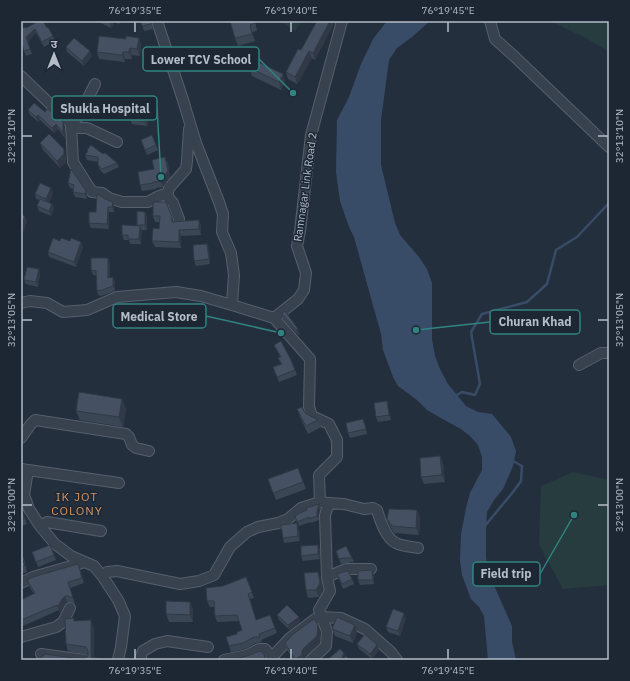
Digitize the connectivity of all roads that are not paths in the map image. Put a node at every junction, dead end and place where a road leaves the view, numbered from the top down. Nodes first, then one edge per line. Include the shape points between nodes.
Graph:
1 (157, 21) edge
2 (342, 21) edge
3 (490, 21) edge
4 (21, 76) edge
5 (95, 84) dead end
6 (188, 119) junction
7 (71, 126) junction
8 (117, 142) dead end
9 (609, 147) edge
10 (168, 193) junction
11 (179, 219) dead end
12 (21, 303) edge
13 (232, 305) junction
14 (274, 318) junction
15 (609, 353) edge
16 (579, 365) dead end
17 (21, 438) edge
18 (149, 451) dead end
19 (25, 470) edge
20 (119, 483) dead end
21 (325, 503) junction
22 (40, 526) junction
23 (101, 531) dead end
24 (418, 548) dead end
25 (85, 562) junction
26 (371, 569) edge
27 (103, 577) junction
28 (327, 577) junction
29 (21, 583) edge
30 (70, 608) dead end
31 (322, 617) junction
32 (21, 637) edge
33 (208, 647) dead end
34 (41, 654) edge
35 (272, 658) edge
36 (85, 660) edge
37 (118, 660) edge
38 (140, 660) edge
39 (224, 660) edge
40 (311, 660) edge
41 (397, 660) edge

1 - 6 street
2 - 14 street, Ramnagar Link Road 2 via 311,135 297,246 306,274 304,290 298,300
3 - 9 street via 494,39
4 - 7 street
5 - 7 street
6 - 10 street via 186,169 169,188
6 - 13 street via 223,214 222,232 231,254 234,276
7 - 8 street via 87,128
7 - 10 street via 73,162 92,192 102,192 109,198 122,202 148,202
10 - 11 street via 167,196 173,203
12 - 13 street via 47,303 63,312 87,310 117,297 176,292
13 - 14 street
14 - 21 street via 310,359 309,407 312,416 329,424 337,440 337,457 319,475
15 - 16 street via 602,353
17 - 18 street via 35,420 126,434 136,448
19 - 20 street
19 - 22 street via 24,495
21 - 24 street via 378,510 387,535 395,543
21 - 27 street via 301,508 288,519 247,532 230,547 214,575 199,581 180,584 117,571 107,572
21 - 28 street
22 - 23 street via 47,522
22 - 25 street via 54,544
25 - 27 street via 94,566
25 - 29 street
26 - 28 street via 346,569
27 - 37 street via 125,616
28 - 31 street via 330,591 319,610
30 - 32 street via 63,622 56,627
31 - 35 street via 290,638
31 - 40 street via 327,631 326,646
31 - 41 street via 341,618 365,629
33 - 38 street via 167,642 155,644 143,651
34 - 36 street
35 - 39 street via 265,649 259,649

